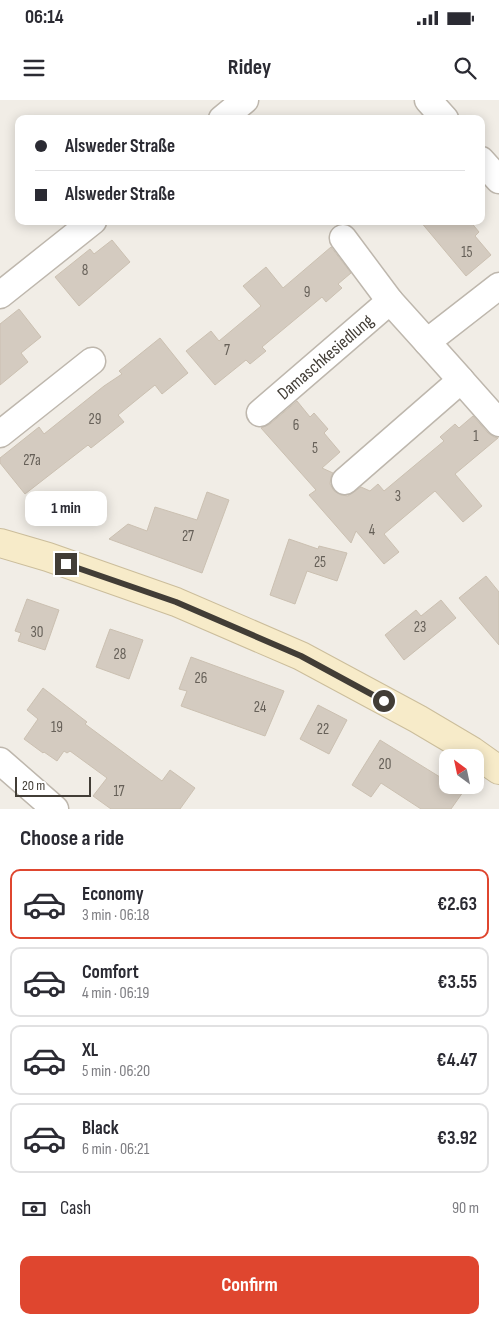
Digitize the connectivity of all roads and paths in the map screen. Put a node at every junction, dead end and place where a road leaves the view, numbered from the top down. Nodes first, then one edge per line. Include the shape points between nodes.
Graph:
1 (245, 100) edge
2 (428, 100) edge
3 (227, 115) edge
4 (441, 115) edge
5 (485, 164) edge
6 (499, 180) edge
7 (88, 225) edge
8 (343, 238) dead end
9 (499, 286) edge
10 (0, 295) edge
11 (390, 301) junction
12 (427, 342) junction
13 (92, 361) dead end
14 (461, 380) junction
15 (260, 413) dead end
16 (499, 423) edge
17 (0, 434) edge
18 (345, 481) dead end
19 (0, 543) edge
20 (0, 761) edge
21 (499, 770) edge
22 (55, 809) edge

1 - 3 street
2 - 4 street
5 - 6 street
7 - 10 street
8 - 11 street, Damaschkesiedlung
9 - 12 street
11 - 12 street, Damaschkesiedlung
11 - 15 street, Damaschkesiedlung
12 - 14 street, Damaschkesiedlung
13 - 17 street
14 - 16 street, Damaschkesiedlung
14 - 18 street
19 - 21 street via 176,602 301,656 418,719
20 - 22 street

